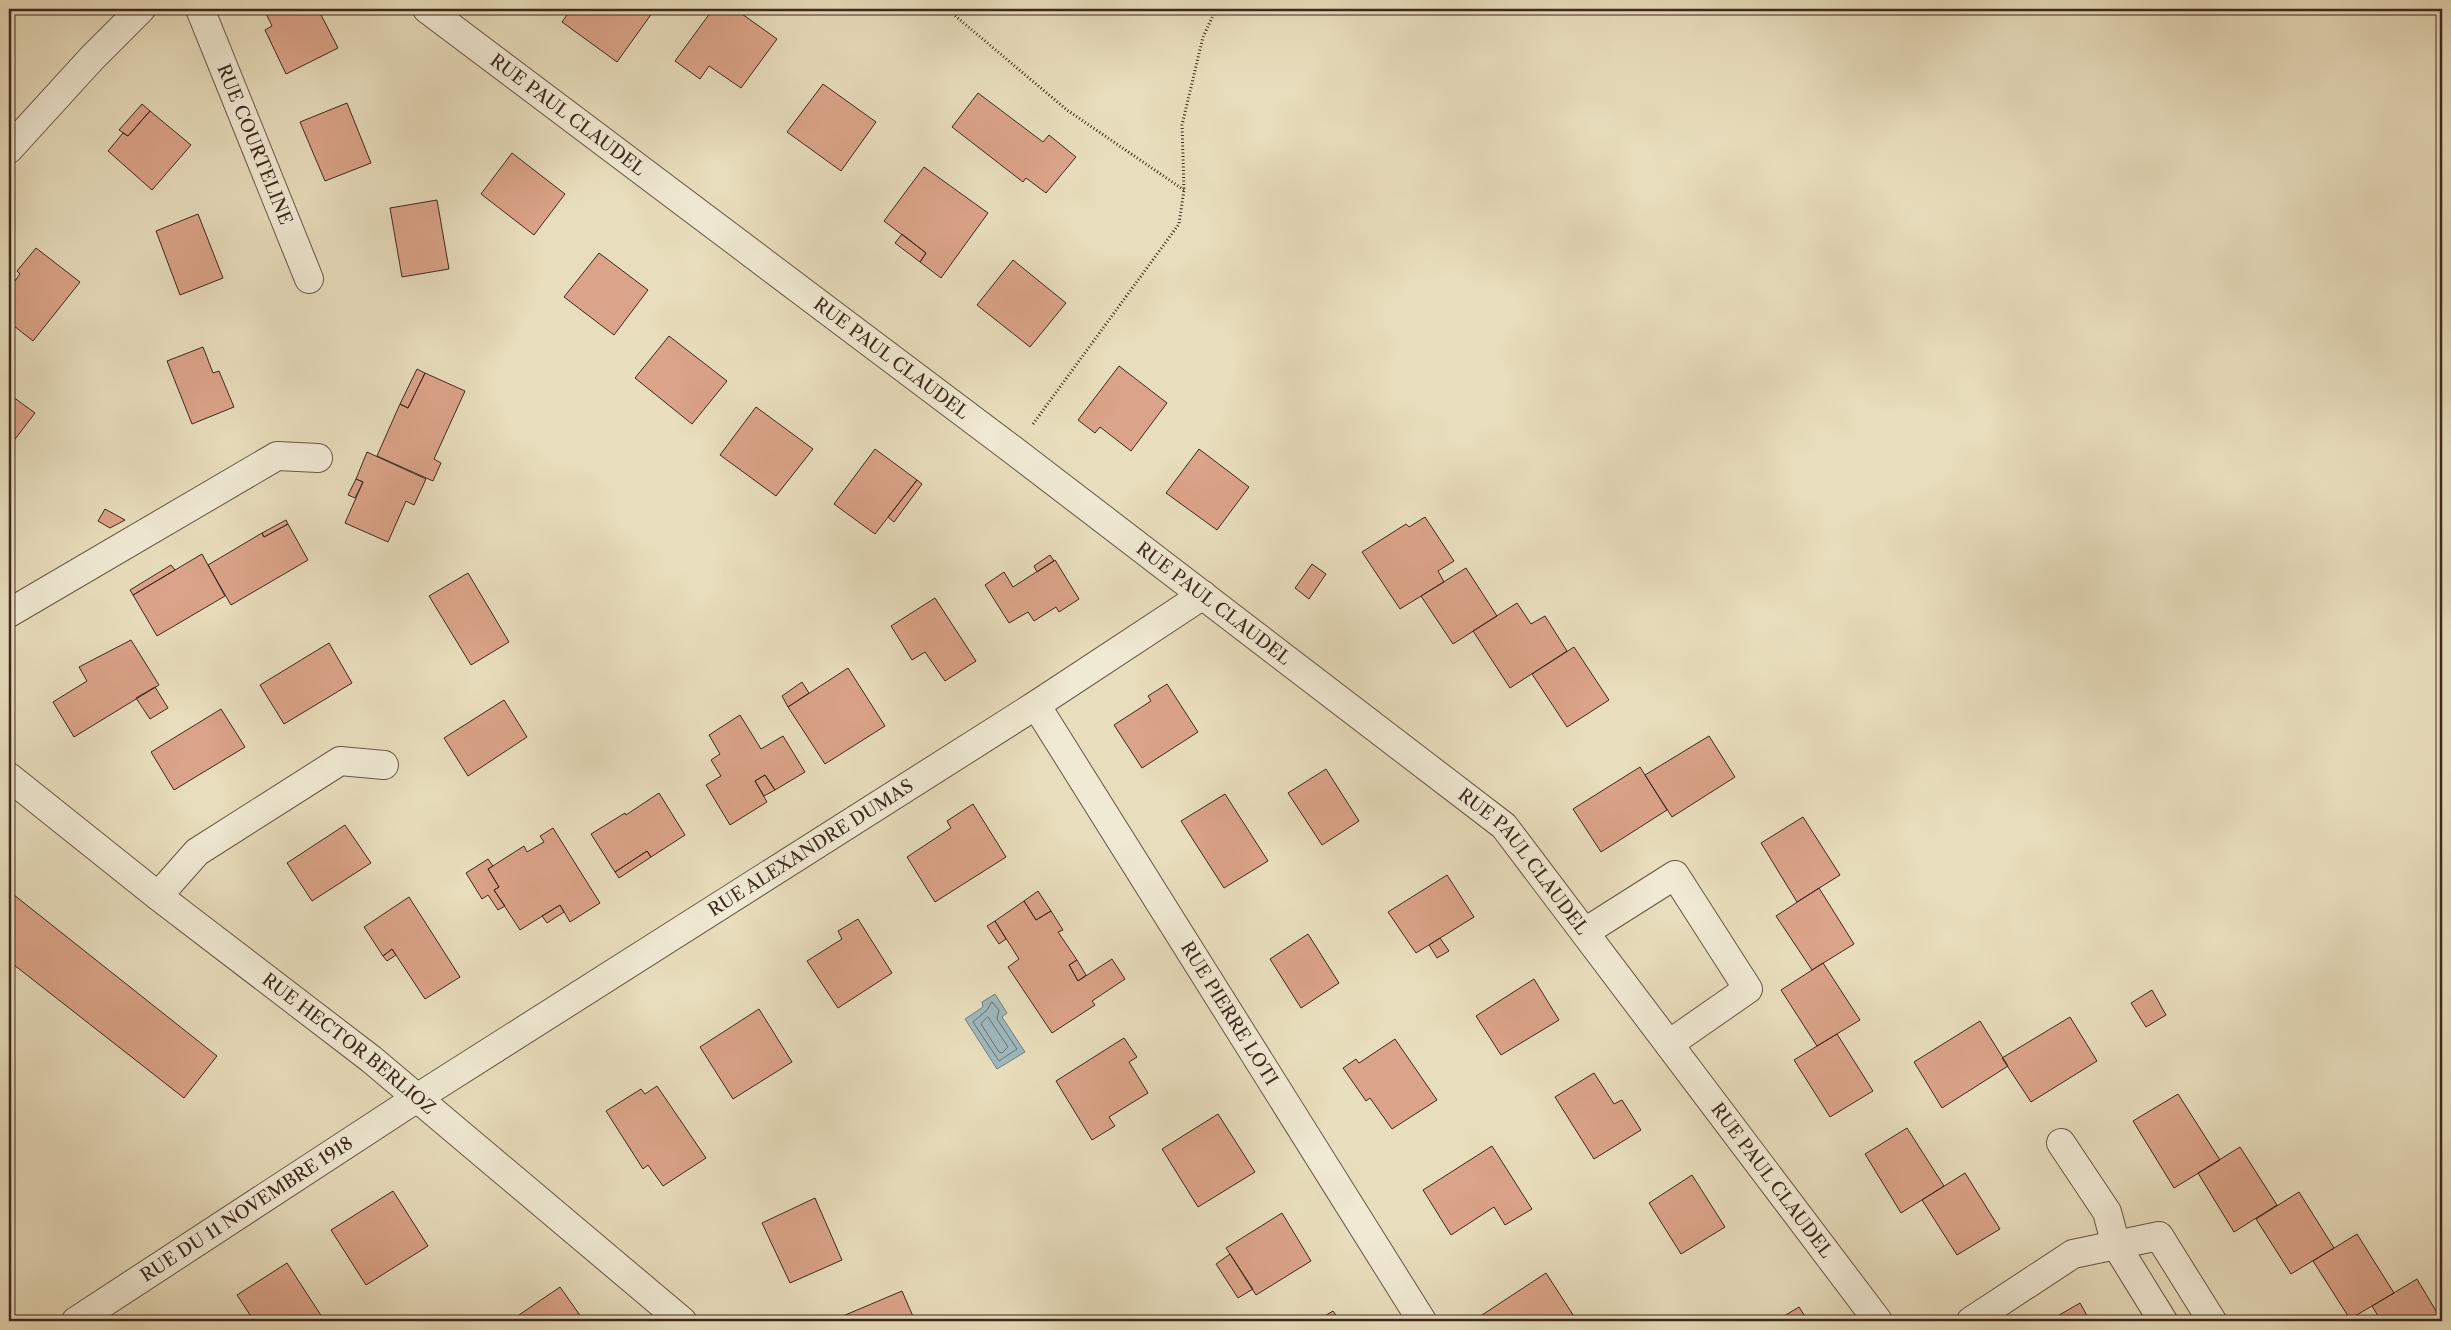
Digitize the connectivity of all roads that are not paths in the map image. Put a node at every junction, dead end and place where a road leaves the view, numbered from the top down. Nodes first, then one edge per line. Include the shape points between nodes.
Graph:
1 (141, 9) edge
2 (200, 9) edge
3 (427, 9) edge
4 (9, 149) edge
5 (309, 279) dead end
6 (318, 458) dead end
7 (1203, 595) junction
8 (9, 613) edge
9 (1036, 704) junction
10 (384, 765) dead end
11 (9, 777) edge
12 (158, 896) junction
13 (1585, 932) junction
14 (1670, 1044) junction
15 (417, 1098) junction
16 (2061, 1143) dead end
17 (2116, 1245) junction
18 (76, 1321) edge
19 (682, 1321) edge
20 (1422, 1321) edge
21 (1878, 1321) edge
22 (1972, 1321) edge
23 (2163, 1321) edge
24 (2212, 1321) edge

1 - 4 street
2 - 5 street, RUE COURTELINE
3 - 7 street, RUE PAUL CLAUDEL
6 - 8 street via 277,456
7 - 9 street, RUE ALEXANDRE DUMAS
7 - 13 street, RUE PAUL CLAUDEL via 1504,826
9 - 15 street, RUE ALEXANDRE DUMAS
9 - 20 street, RUE PIERRE LOTI
10 - 12 street via 340,761 196,852
11 - 12 street, RUE HECTOR BERLIOZ
12 - 15 street, RUE HECTOR BERLIOZ
13 - 14 street, RUE PAUL CLAUDEL
13 - 14 street via 1675,875 1748,989
14 - 21 street, RUE PAUL CLAUDEL
15 - 18 street, RUE DU 11 NOVEMBRE 1918
15 - 19 street, RUE HECTOR BERLIOZ
16 - 17 street via 2107,1212
17 - 22 street via 2073,1254
17 - 23 street
17 - 24 street via 2159,1236

